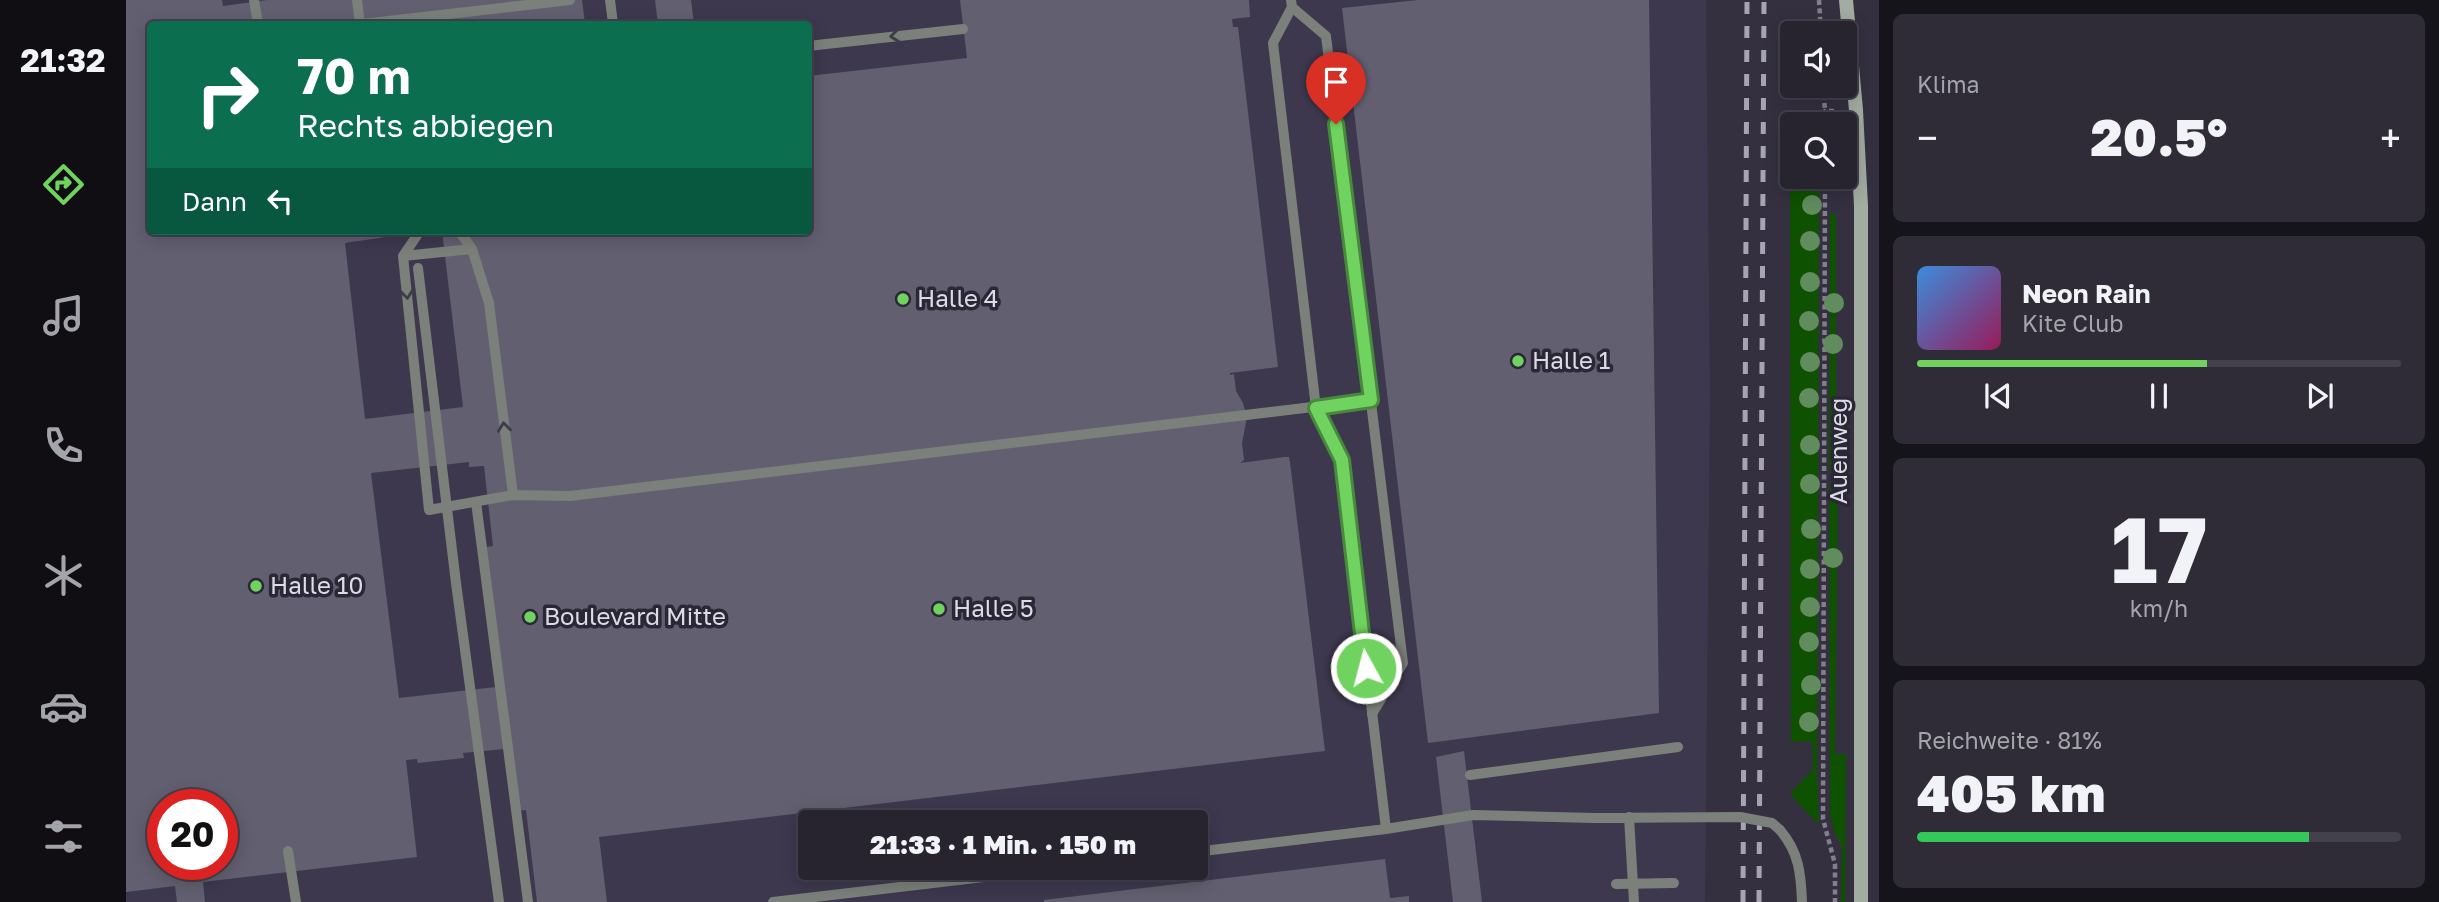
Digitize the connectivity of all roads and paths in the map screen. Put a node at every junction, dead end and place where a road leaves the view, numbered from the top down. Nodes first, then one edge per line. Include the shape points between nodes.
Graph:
1 (254, 0) edge
2 (356, 0) edge
3 (569, 0) edge
4 (610, 0) edge
5 (1819, 0) edge
6 (1846, 0) edge
7 (1292, 3) edge
8 (258, 21) edge
9 (360, 21) edge
10 (387, 21) edge
11 (613, 21) edge
12 (1820, 21) edge
13 (963, 29) dead end
14 (812, 46) edge
15 (1824, 98) edge
16 (1825, 111) dead end
17 (1825, 189) edge
18 (417, 235) edge
19 (462, 235) edge
20 (472, 249) junction
21 (403, 256) junction
22 (418, 268) dead end
23 (1371, 400) junction
24 (1316, 408) junction
25 (1342, 460) junction
26 (513, 495) junction
27 (475, 502) junction
28 (1372, 714) junction
29 (1678, 747) dead end
30 (1471, 775) dead end
31 (1629, 817) junction
32 (1386, 829) junction
33 (1208, 850) edge
34 (288, 851) dead end
35 (1208, 851) edge
36 (958, 880) edge
37 (1674, 883) dead end
38 (1616, 884) dead end
39 (296, 902) edge
40 (499, 902) edge
41 (528, 902) edge
42 (772, 902) edge
43 (1634, 902) edge
44 (1802, 902) edge
45 (1835, 902) edge
46 (1861, 902) edge

1 - 8 lane
2 - 9 lane
3 - 10 lane
4 - 11 lane
5 - 12 path
6 - 46 street, Auenweg via 1861,206
7 - 23 lane via 1326,36
7 - 24 lane via 1273,43
7 - 25 lane, bridge via 1273,43 1316,408
13 -> 14 lane
15 - 16 path
17 - 45 path via 1823,819 1835,864
18 - 21 lane
19 - 20 lane
20 - 21 lane
26 -> 20 lane via 489,303
21 -> 27 lane via 429,510
22 - 40 lane, bridge
23 - 24 lane
23 - 28 lane via 1403,663
24 - 25 lane
24 - 26 lane via 570,496
25 - 28 lane
25 - 32 lane, bridge
26 - 27 lane
27 - 41 lane
28 - 35 lane via 1386,830
29 - 30 lane
31 - 32 lane, bridge via 1473,815
31 - 43 lane, bridge
31 - 44 lane, bridge via 1740,817 1772,823 1791,842 1797,857
32 - 33 lane, bridge
34 - 39 lane
36 - 42 lane
37 - 38 lane

